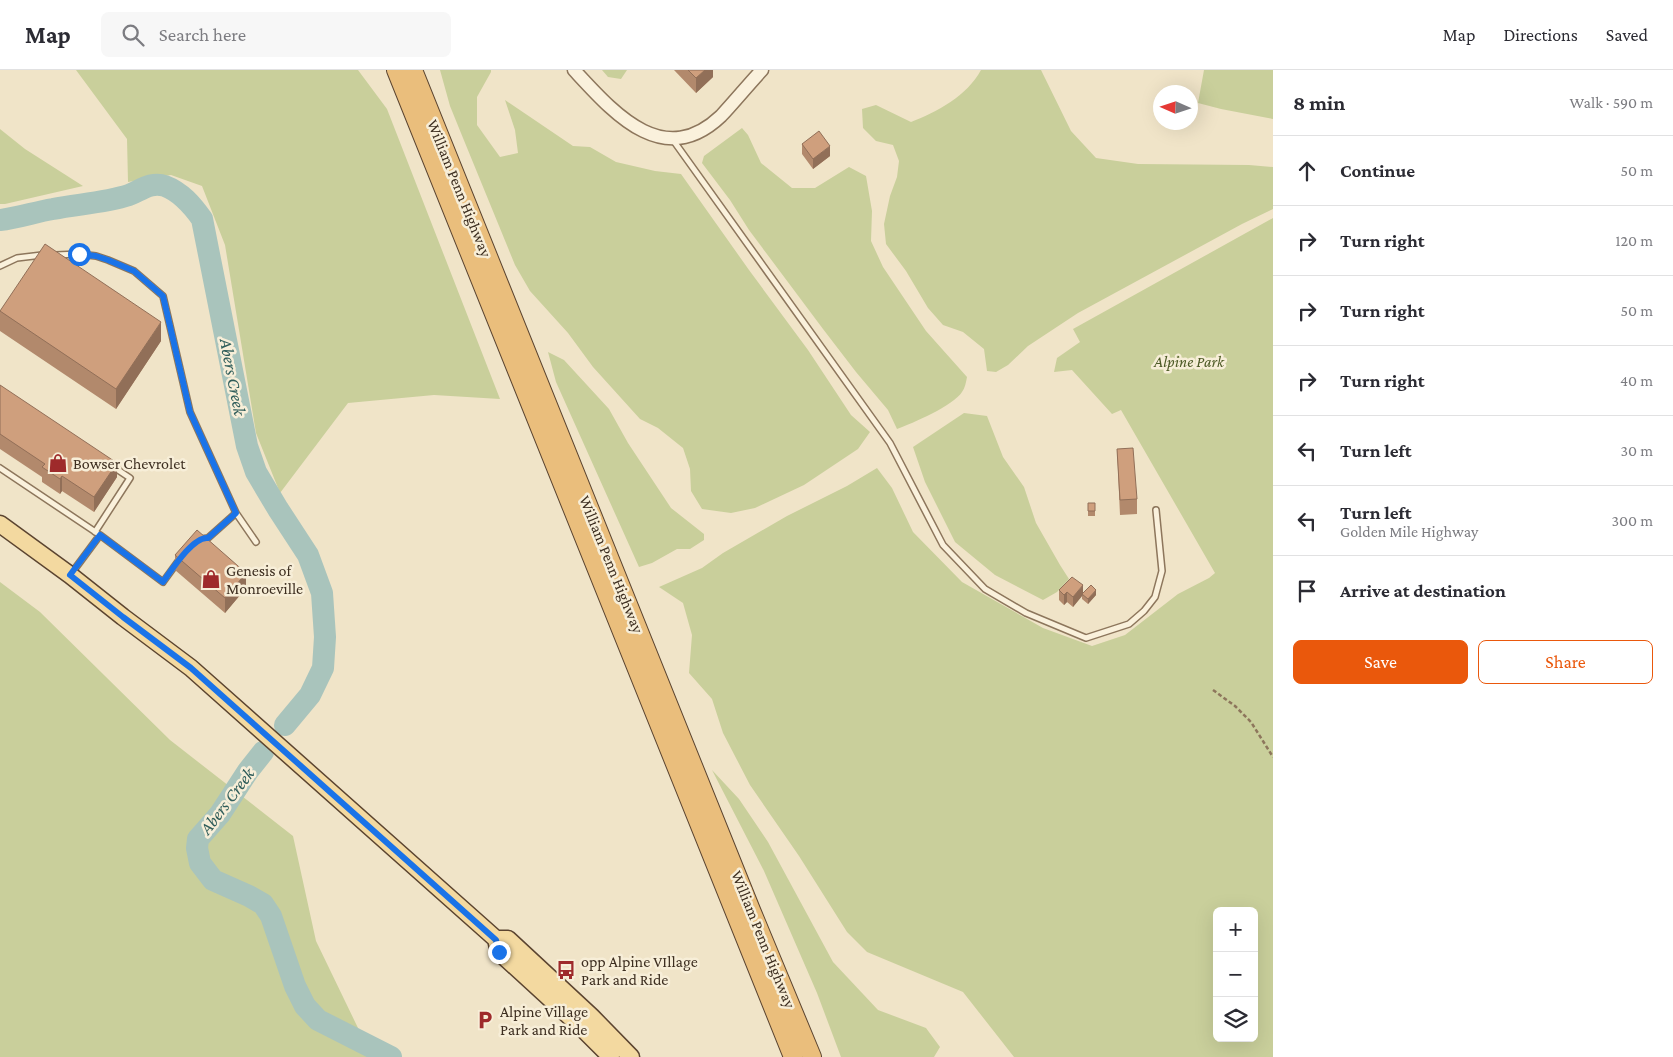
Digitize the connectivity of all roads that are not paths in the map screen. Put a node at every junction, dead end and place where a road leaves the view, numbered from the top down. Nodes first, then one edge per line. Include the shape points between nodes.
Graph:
1 (396, 70) edge
2 (413, 70) edge
3 (574, 70) edge
4 (762, 70) edge
5 (672, 138) junction
6 (0, 266) edge
7 (106, 461) edge
8 (0, 468) edge
9 (1156, 510) dead end
10 (236, 513) junction
11 (0, 524) edge
12 (98, 533) junction
13 (197, 541) edge
14 (256, 542) dead end
15 (184, 556) edge
16 (70, 575) junction
17 (496, 940) junction
18 (611, 1057) edge
19 (631, 1057) edge
20 (793, 1057) edge
21 (812, 1057) edge

1 - 20 highway, William Penn Highway
2 - 21 highway, William Penn Highway
3 - 5 street via 608,106 634,127
4 - 5 street via 706,127 684,137
5 - 9 lane via 890,443 943,545 985,589 1026,613 1086,638 1129,624 1155,597 1162,571
6 - 10 lane via 17,258 37,255 96,256 134,271 163,296 190,412
7 - 12 lane via 130,478
8 - 12 lane
10 - 13 lane via 208,538
10 - 14 lane
11 - 16 main road
12 - 15 lane via 163,582
12 - 16 lane
16 - 17 main road via 191,668
17 - 18 main road via 499,952
17 - 19 main road via 508,939

